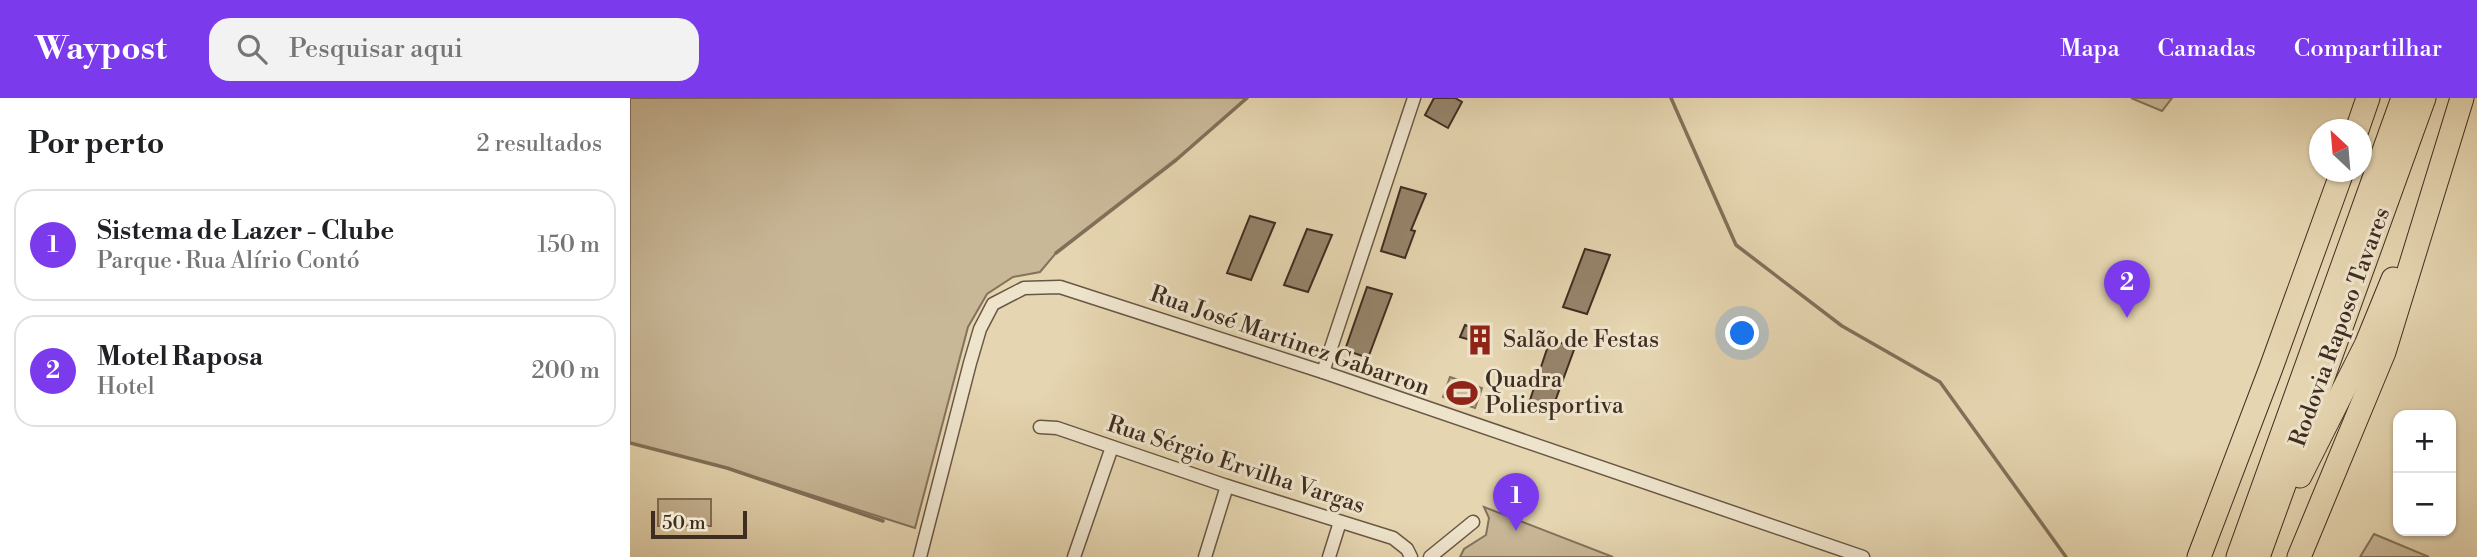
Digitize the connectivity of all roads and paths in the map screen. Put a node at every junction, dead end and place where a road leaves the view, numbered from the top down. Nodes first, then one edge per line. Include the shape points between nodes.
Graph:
1 (1415, 98) edge
2 (2368, 98) edge
3 (2403, 98) edge
4 (2424, 98) edge
5 (2462, 98) edge
6 (2361, 119) edge
7 (2444, 159) junction
8 (2338, 182) edge
9 (1322, 372) junction
10 (1040, 427) dead end
11 (1112, 447) junction
12 (1227, 486) junction
13 (1340, 522) junction
14 (1473, 522) dead end
15 (920, 557) edge
16 (1074, 557) edge
17 (1205, 557) edge
18 (1329, 557) edge
19 (1411, 557) edge
20 (1430, 557) edge
21 (1863, 557) edge
22 (2199, 557) edge
23 (2238, 557) edge
24 (2259, 557) edge
25 (2299, 557) edge

1 - 9 street
2 - 6 highway
3 - 23 highway, Rodovia Raposo Tavares
4 - 24 highway, Rodovia Raposo Tavares
5 - 7 highway
7 - 24 highway via 2365,345
7 - 25 highway via 2384,352
8 - 22 highway
9 - 15 street, Rua José Martinez Gabarron via 1060,287 1024,288 1009,294 993,304 980,329
9 - 21 street, Rua José Martinez Gabarron
10 - 11 street, Rua Sérgio Ervilha Vargas via 1057,428
11 - 12 street, Rua Sérgio Ervilha Vargas
11 - 16 street
12 - 13 street, Rua Sérgio Ervilha Vargas
12 - 17 street
13 - 18 street
13 - 19 street, Rua Sérgio Ervilha Vargas via 1393,538
14 - 20 street

